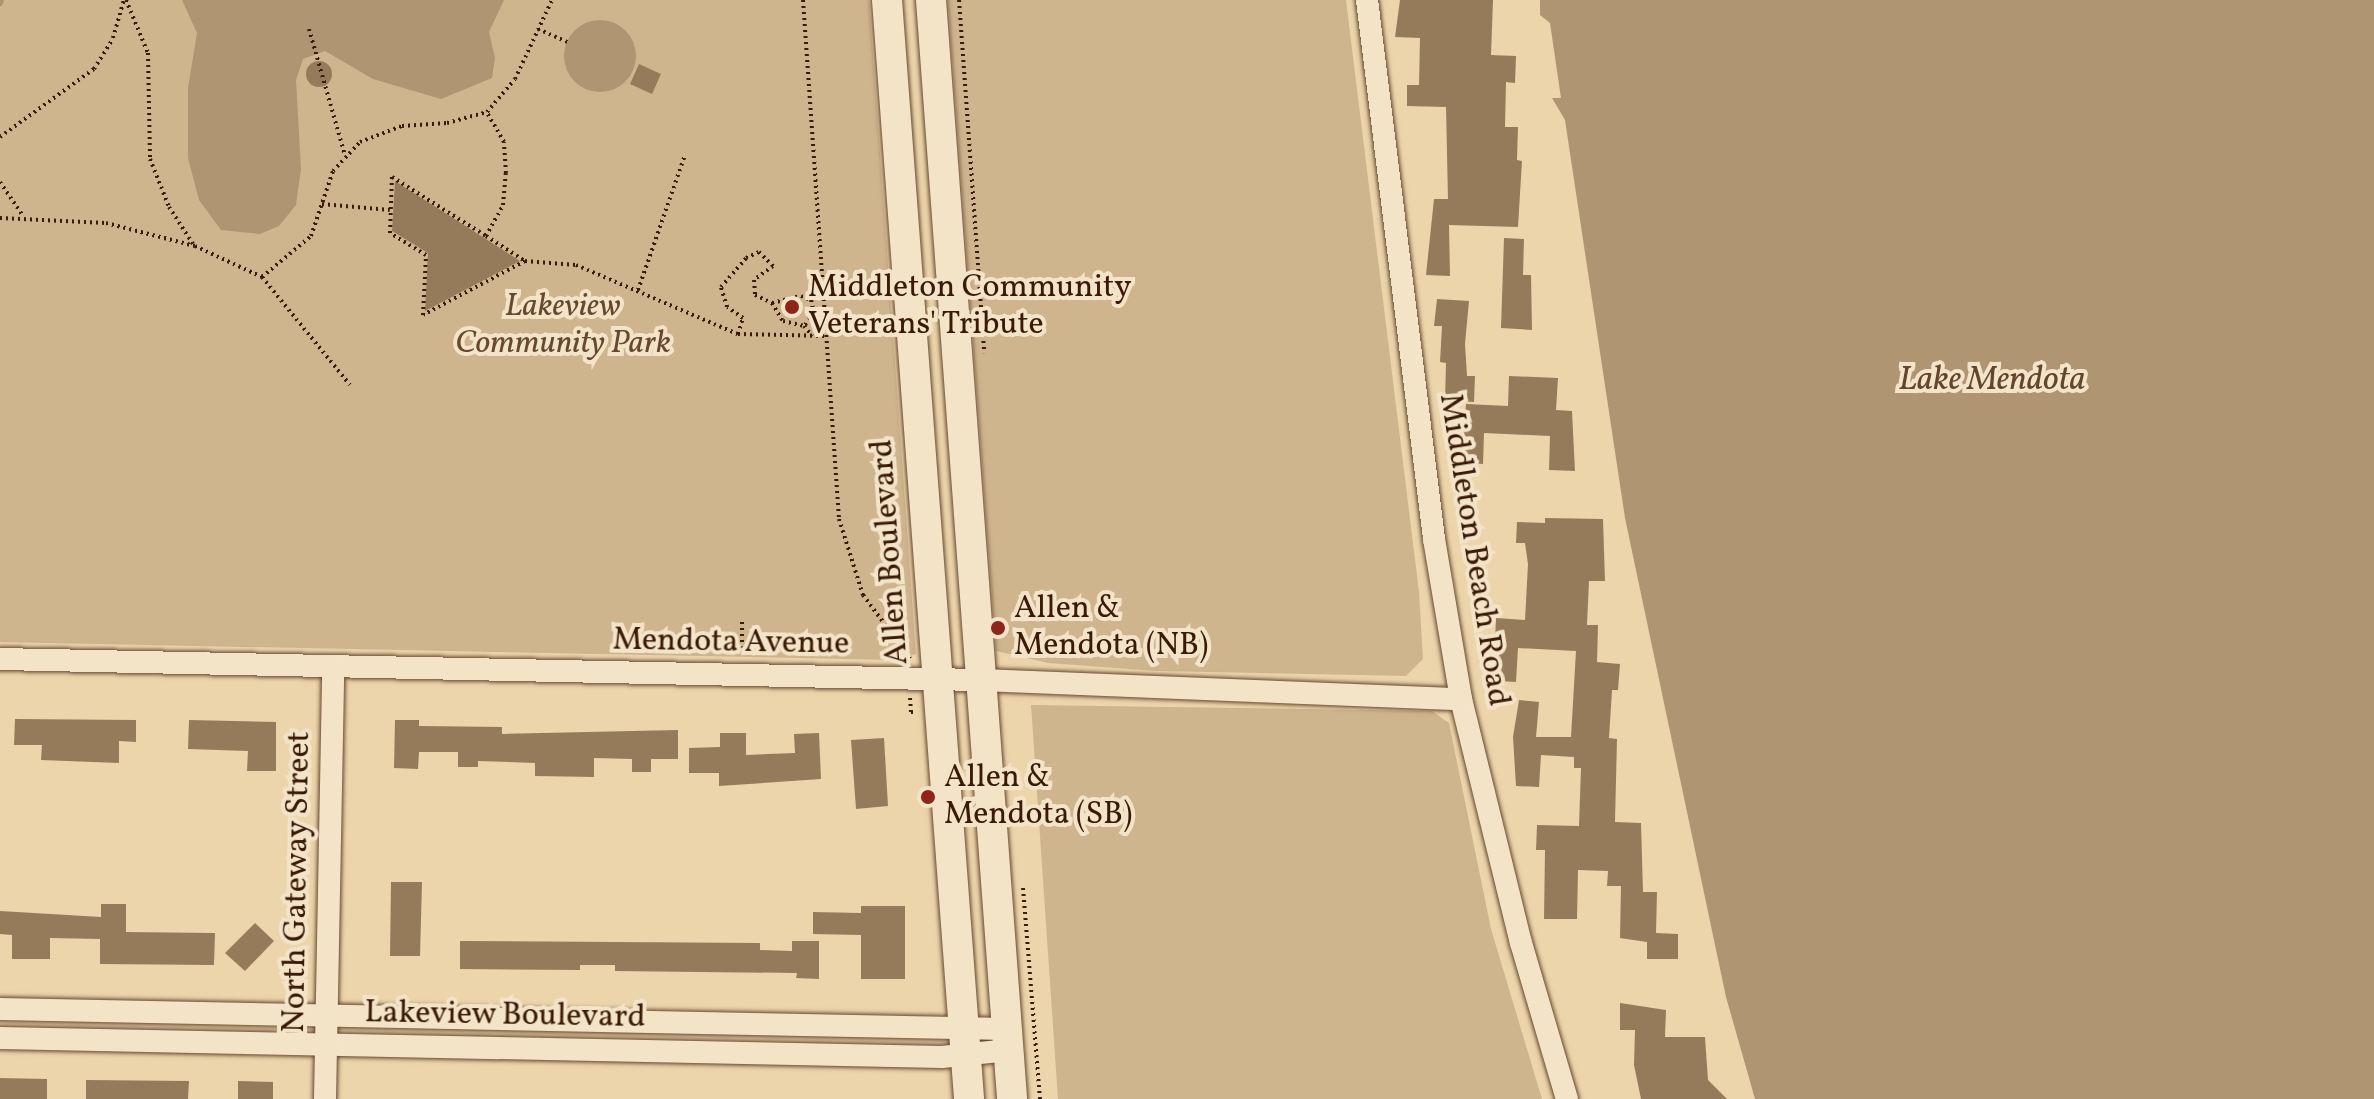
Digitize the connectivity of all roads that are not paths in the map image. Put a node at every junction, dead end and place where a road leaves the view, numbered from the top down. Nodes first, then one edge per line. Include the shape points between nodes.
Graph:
1 (887, 0) edge
2 (931, 0) edge
3 (1367, 0) edge
4 (0, 659) edge
5 (333, 666) junction
6 (937, 679) junction
7 (980, 680) junction
8 (1461, 699) junction
9 (0, 1009) edge
10 (328, 1017) junction
11 (0, 1038) edge
12 (1008, 1039) junction
13 (965, 1043) junction
14 (327, 1044) junction
15 (325, 1099) edge
16 (969, 1099) edge
17 (1012, 1099) edge
18 (1567, 1099) edge

1 - 6 main road, Allen Boulevard
2 - 7 main road
3 - 8 street, Middleton Beach Road via 1434,539
4 - 5 street, Mendota Avenue
5 - 6 street, Mendota Avenue
5 - 10 street, North Gateway Street
6 - 7 street, Mendota Avenue
6 - 13 main road, Allen Boulevard
7 - 8 street, Mendota Avenue
7 - 12 main road
8 - 18 street, Middleton Beach Road via 1521,943
9 - 10 street, Lakeview Boulevard
10 - 13 street, Lakeview Boulevard
10 - 14 street, North Gateway Street
11 - 14 street, Lakeview Boulevard
12 - 13 street, Lakeview Boulevard
12 - 17 main road
13 - 14 street, Lakeview Boulevard
13 - 16 main road, Allen Boulevard
14 - 15 street, North Gateway Street

